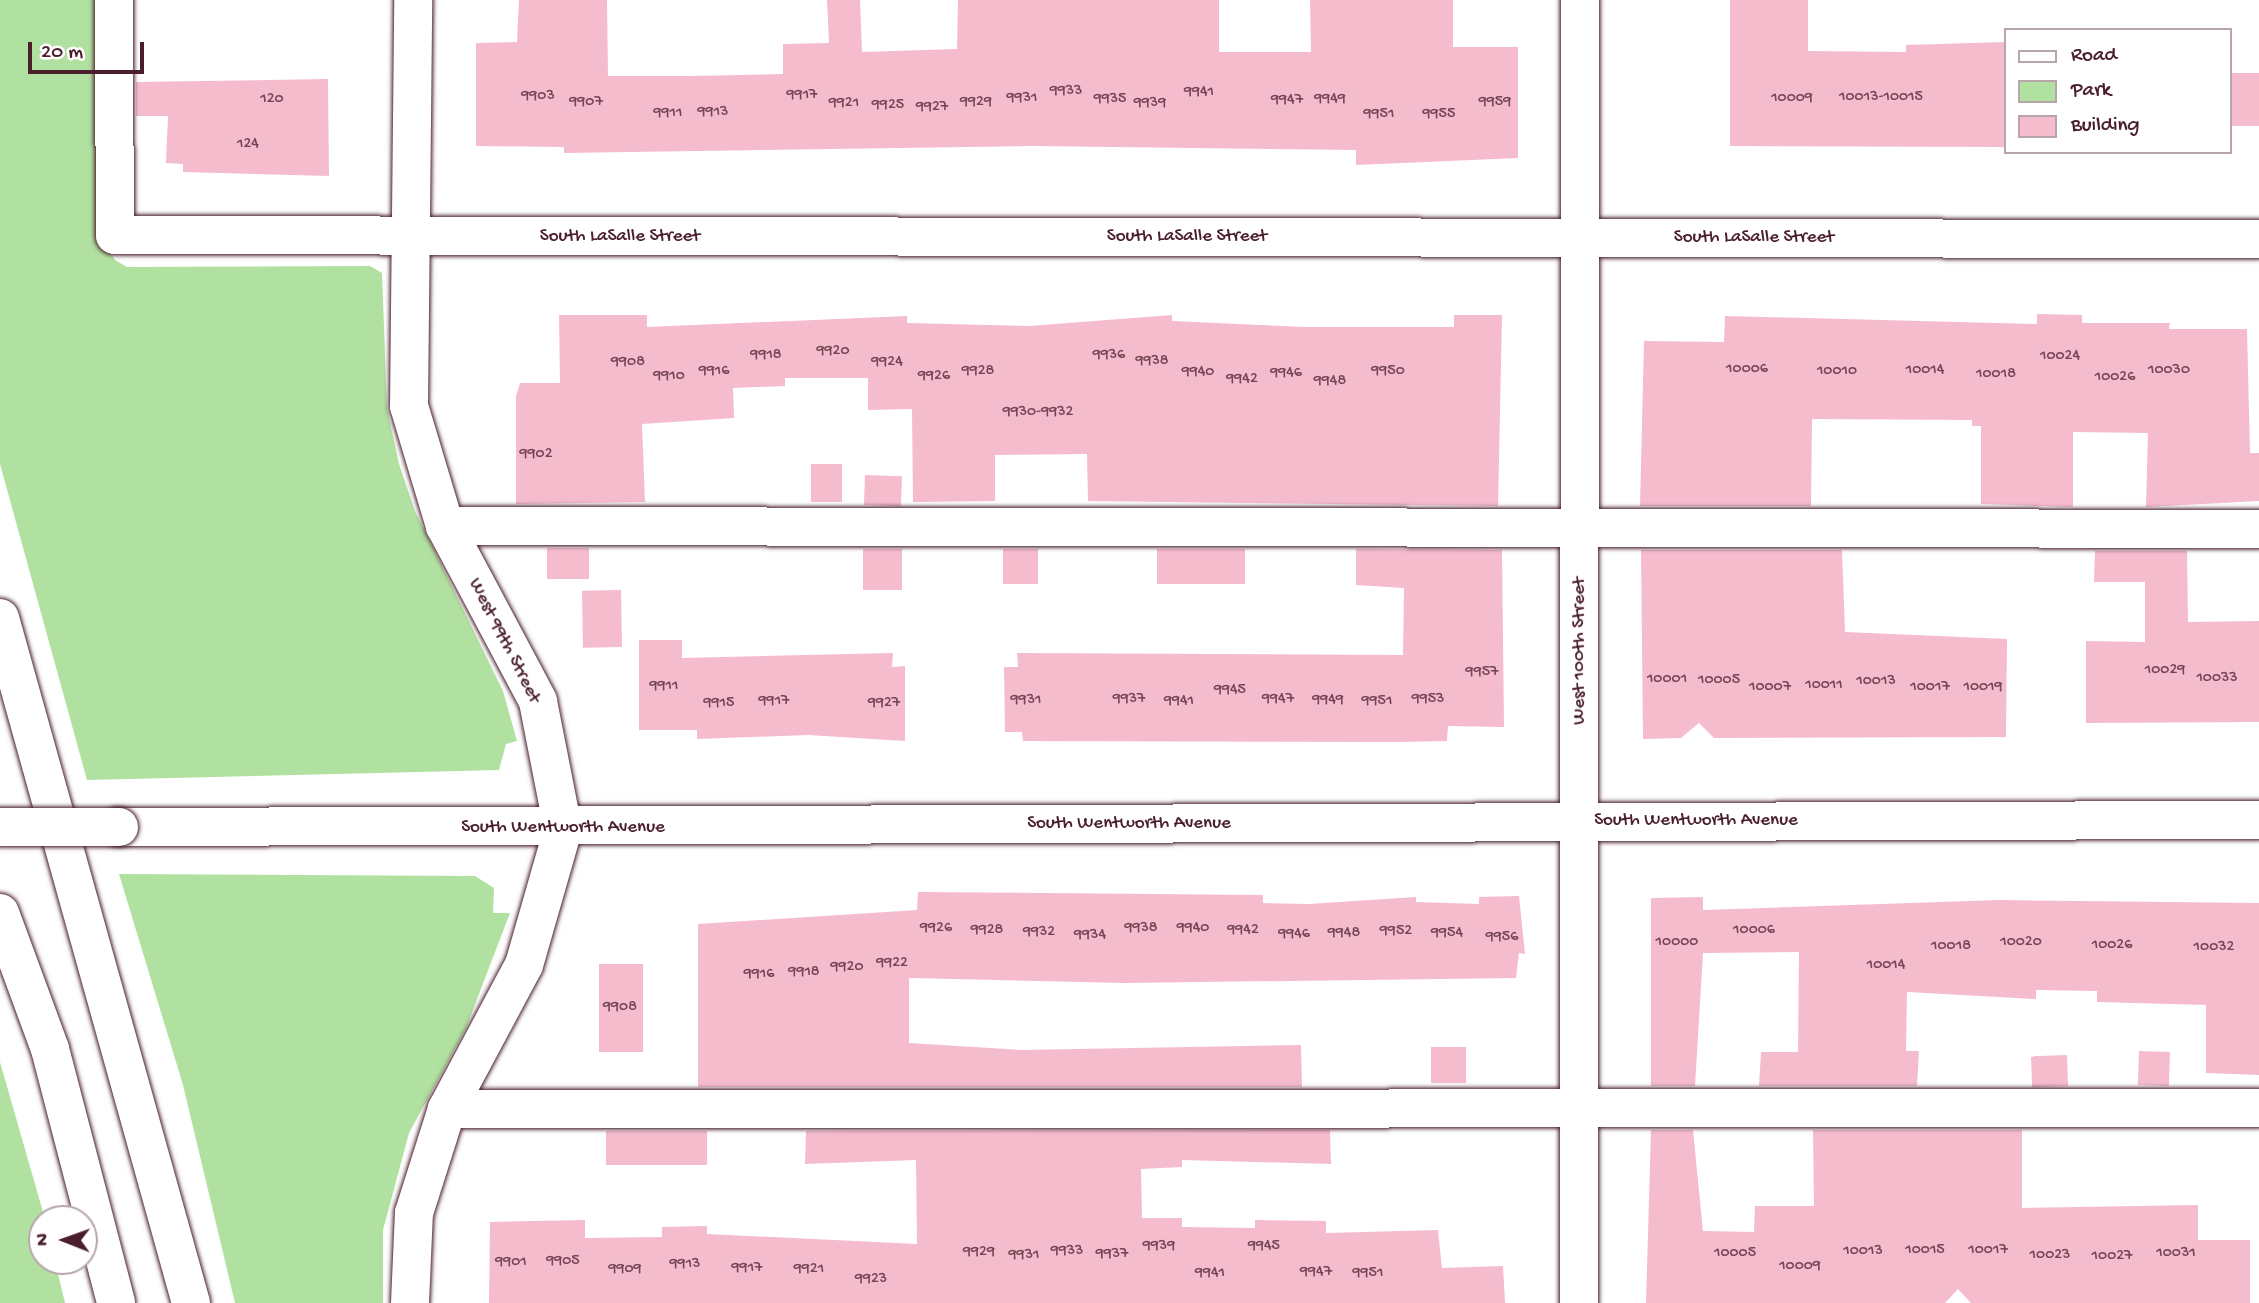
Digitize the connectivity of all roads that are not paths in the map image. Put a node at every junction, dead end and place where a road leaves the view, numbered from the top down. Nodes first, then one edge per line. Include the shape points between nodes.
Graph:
1 (114, 0) edge
2 (413, 0) edge
3 (1580, 0) edge
4 (412, 236) junction
5 (1580, 238) junction
6 (2259, 239) edge
7 (445, 526) junction
8 (2259, 528) edge
9 (1580, 531) junction
10 (0, 618) edge
11 (2259, 820) edge
12 (1580, 821) junction
13 (0, 827) edge
14 (563, 829) junction
15 (0, 913) edge
16 (1580, 1108) junction
17 (2259, 1108) edge
18 (447, 1109) junction
19 (116, 1303) edge
20 (191, 1303) edge
21 (410, 1303) edge
22 (1579, 1303) edge

1 - 4 main road, South LaSalle Street via 115,235
2 - 4 main road, West 99th Street
3 - 5 main road, West 100th Street
4 - 5 main road, South LaSalle Street
4 - 7 main road, West 99th Street via 409,406
5 - 6 main road, South LaSalle Street
5 - 9 main road, West 100th Street
7 - 9 main road
7 - 14 main road, West 99th Street via 538,701
8 - 9 main road
9 - 12 main road, West 100th Street
10 - 20 main road via 124,1045
11 - 12 main road, South Wentworth Avenue
12 - 14 main road, South Wentworth Avenue
12 - 16 main road, West 100th Street
13 - 14 main road, South Wentworth Avenue, bridge
14 - 18 main road, West 99th Street via 524,965
15 - 19 main road via 50,1049
16 - 17 main road
16 - 18 main road
16 - 22 main road, West 100th Street
18 - 21 main road, West 99th Street via 414,1213

